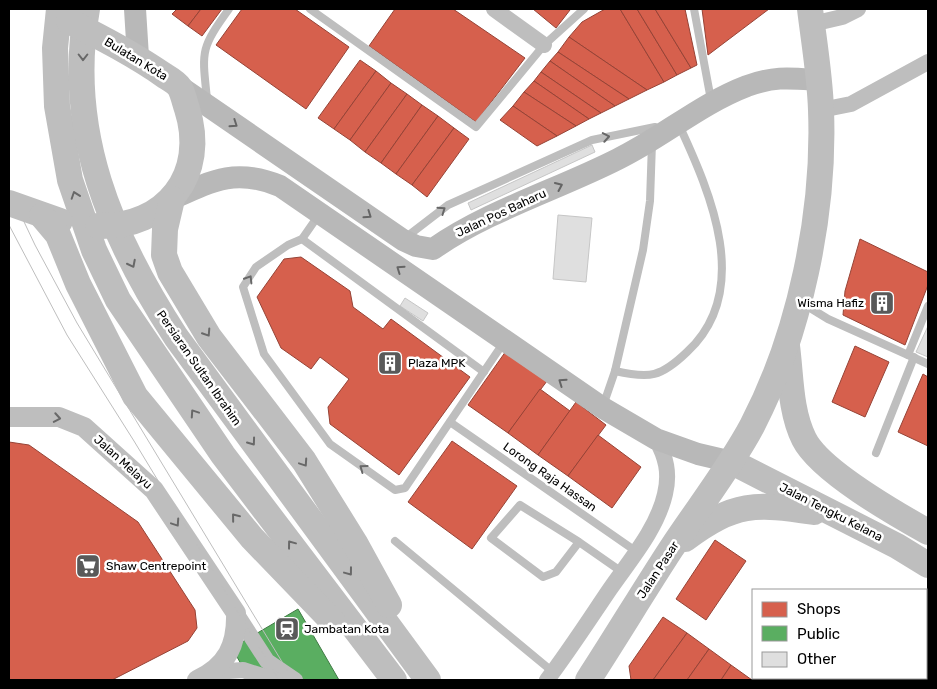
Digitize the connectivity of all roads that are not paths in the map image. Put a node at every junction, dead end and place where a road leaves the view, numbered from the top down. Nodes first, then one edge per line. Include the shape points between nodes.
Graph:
1 (46, 9) edge
2 (59, 9) edge
3 (87, 9) edge
4 (135, 9) edge
5 (229, 9) edge
6 (310, 9) edge
7 (494, 9) edge
8 (584, 9) edge
9 (694, 9) edge
10 (858, 9) edge
11 (843, 13) edge
12 (811, 16) edge
13 (544, 45) junction
14 (138, 57) junction
15 (928, 62) edge
16 (818, 80) junction
17 (180, 86) junction
18 (712, 102) junction
19 (208, 106) junction
20 (821, 110) junction
21 (678, 124) junction
22 (652, 141) junction
23 (172, 199) junction
24 (9, 203) edge
25 (320, 212) junction
26 (42, 216) junction
27 (302, 239) junction
28 (403, 240) junction
29 (433, 249) junction
30 (432, 292) junction
31 (799, 300) junction
32 (928, 306) edge
33 (505, 341) junction
34 (786, 344) junction
35 (911, 356) junction
36 (928, 364) edge
37 (615, 371) junction
38 (484, 372) junction
39 (603, 408) junction
40 (9, 418) edge
41 (450, 422) junction
42 (656, 439) junction
43 (876, 453) dead end
44 (732, 462) junction
45 (849, 521) junction
46 (920, 528) edge
47 (395, 541) dead end
48 (579, 542) junction
49 (672, 548) junction
50 (637, 552) junction
51 (928, 565) edge
52 (622, 572) junction
53 (236, 613) junction
54 (205, 676) edge
55 (550, 676) edge
56 (275, 680) edge
57 (295, 680) edge
58 (388, 680) edge
59 (394, 680) edge
60 (430, 680) edge
61 (588, 680) edge

1 - 14 highway, Bulatan Kota
59 -> 2 highway via 223,455 118,300 94,250 70,180 57,106 55,48
3 -> 60 highway, Persiaran Sultan Ibrahim via 83,32 86,123 94,173 125,251 181,345
4 - 14 main road
5 - 19 lane via 209,36 202,57
6 - 13 lane via 476,126
7 - 13 street
8 - 13 lane
9 - 18 lane
10 - 11 street
11 - 12 street
12 - 16 highway, Jalan Pasar
14 - 17 highway, Bulatan Kota
15 - 20 street via 852,104
16 - 18 main road, Jalan Pos Baharu via 778,77 747,86
16 - 20 highway, Jalan Pasar
17 - 19 main road
17 - 23 highway, Bulatan Kota via 191,123 192,149 188,175
18 - 21 main road, Jalan Pos Baharu
28 -> 18 lane via 448,205 592,140 648,130
19 -> 28 main road
20 - 31 highway, Jalan Pasar via 820,176
21 - 22 main road, Jalan Pos Baharu
21 - 37 lane via 701,173 714,215 722,266 721,293 712,322 701,340 678,361 656,375 640,377
29 -> 22 main road, Jalan Pos Baharu via 458,231 618,160
22 - 37 lane via 650,201 643,250
23 - 25 main road via 210,181 248,176 280,186
23 - 26 highway, Bulatan Kota via 144,218 121,224 76,225
23 -> 60 highway via 164,229 164,254 170,272 209,337 309,470 355,543
24 - 26 highway, Bulatan Kota
25 - 27 lane
30 -> 25 main road
58 -> 26 highway via 252,538 135,396 78,284 58,235
27 - 38 lane
41 -> 27 lane via 405,488 394,490 330,444 264,354 243,287 256,267
28 - 29 main road
29 - 30 main road via 427,269
30 - 33 main road
31 - 34 highway, Jalan Pasar
31 - 35 lane via 828,319
32 - 35 lane
33 - 38 lane
39 -> 33 main road
34 - 44 highway, Jalan Pasar
34 - 46 highway via 804,440 818,458 842,477
35 - 36 lane
35 - 43 lane
37 - 39 lane
38 - 41 lane
39 - 42 main road
40 -> 53 street, Jalan Melayu via 59,417 84,427 154,490
41 - 50 lane, Lorong Raja Hassan
42 - 44 main road
42 - 50 street via 666,456 665,493
44 - 45 highway, Jalan Tengku Kelana
44 - 49 highway, Jalan Pasar
45 - 49 highway via 774,506 741,507 707,522
45 - 51 highway, Jalan Tengku Kelana
47 - 55 lane
48 - 48 lane via 556,572 543,577 491,538 520,505
48 - 52 lane
49 - 61 highway, Jalan Pasar
50 - 52 street
52 - 55 street
53 - 54 street via 236,635
53 - 57 street via 267,661
54 - 56 street via 243,670

